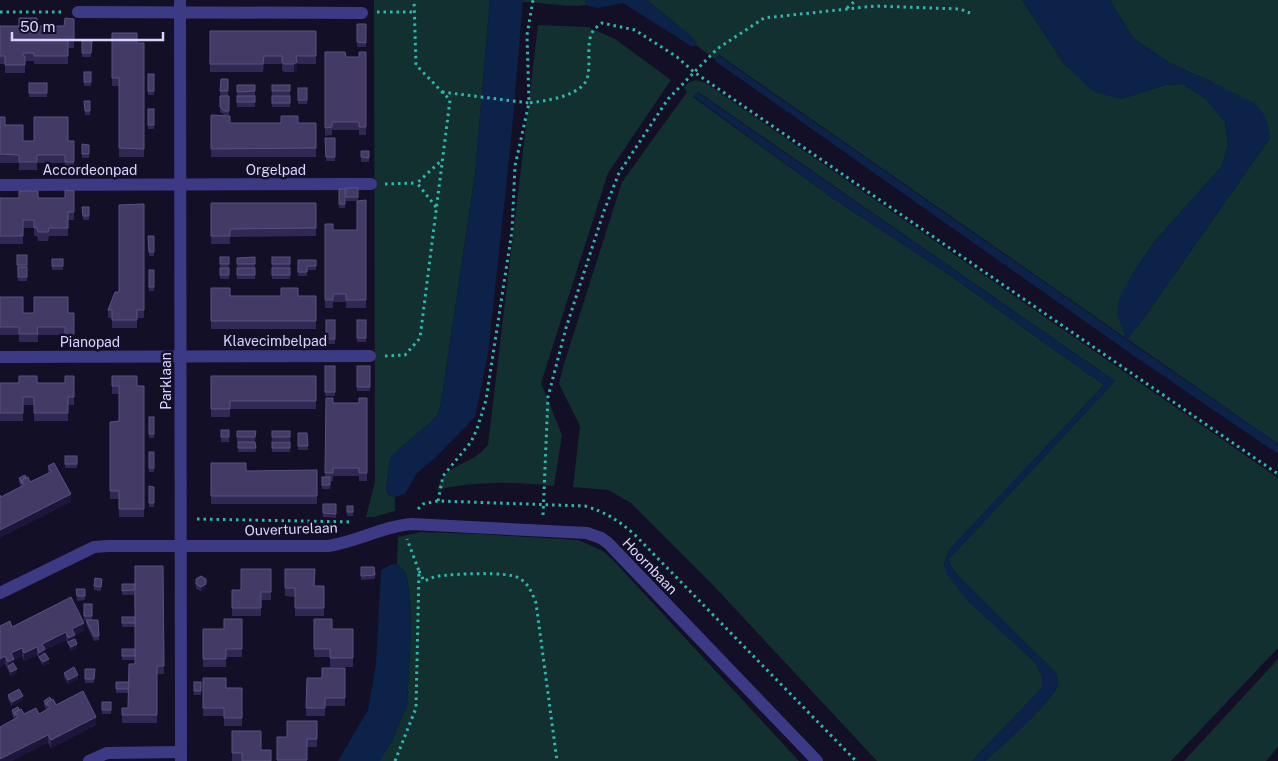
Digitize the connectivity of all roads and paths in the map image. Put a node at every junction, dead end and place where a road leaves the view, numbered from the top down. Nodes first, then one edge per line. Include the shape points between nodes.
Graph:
1 (414, 0) edge
2 (533, 0) edge
3 (856, 0) edge
4 (180, 6) edge
5 (846, 9) junction
6 (0, 12) edge
7 (78, 12) joint
8 (362, 12) joint
9 (414, 12) junction
10 (970, 13) dead end
11 (694, 72) junction
12 (442, 92) junction
13 (529, 103) junction
14 (442, 159) junction
15 (372, 184) joint
16 (417, 184) junction
17 (0, 185) edge
18 (180, 185) junction
19 (436, 206) junction
20 (181, 356) junction
21 (370, 356) joint
22 (0, 357) edge
23 (1278, 474) edge
24 (438, 501) dead end
25 (181, 519) junction
26 (359, 522) dead end
27 (401, 524) junction
28 (543, 531) junction
29 (180, 546) junction
30 (419, 571) junction
31 (0, 593) edge
32 (181, 757) edge
33 (89, 761) edge
34 (394, 761) edge
35 (557, 761) edge
36 (816, 761) edge

1 - 9 path
2 - 13 path via 527,35
3 - 5 path
4 - 7 street
4 - 8 street
4 - 18 street, Parklaan
5 - 10 path via 915,6 960,9
5 - 11 path via 764,18 717,49
6 - 7 path
8 - 9 path
9 - 12 path via 416,65
11 - 13 path via 635,30 602,23 593,31 589,43 588,77 584,84 553,100
11 - 23 path
11 - 28 path via 668,100 619,173 601,220 566,328 548,397
12 - 13 path
12 - 14 path via 450,100
13 - 24 path via 516,166 512,231 486,400 471,442 443,476
14 - 16 path
14 - 19 path
15 - 16 path
15 - 18 street, Orgelpad
16 - 19 path
17 - 18 street, Accordeonpad
18 - 20 street, Parklaan
19 - 21 path via 420,338 405,355
20 - 21 street, Klavecimbelpad
20 - 22 street, Pianopad
20 - 25 street, Parklaan
25 - 26 path, Ouverturelaan
25 - 29 street, Parklaan
27 - 28 street, Hoornbaan
27 - 29 street, Ouverturelaan via 328,546
27 - 30 path
28 - 36 street, Hoornbaan via 587,533 608,543
29 - 31 street, Ouverturelaan via 94,547
29 - 32 street, Parklaan
30 - 34 path via 416,708
30 - 35 path via 424,581 436,576 491,574 518,577 528,585 536,603
32 - 33 street via 107,753

